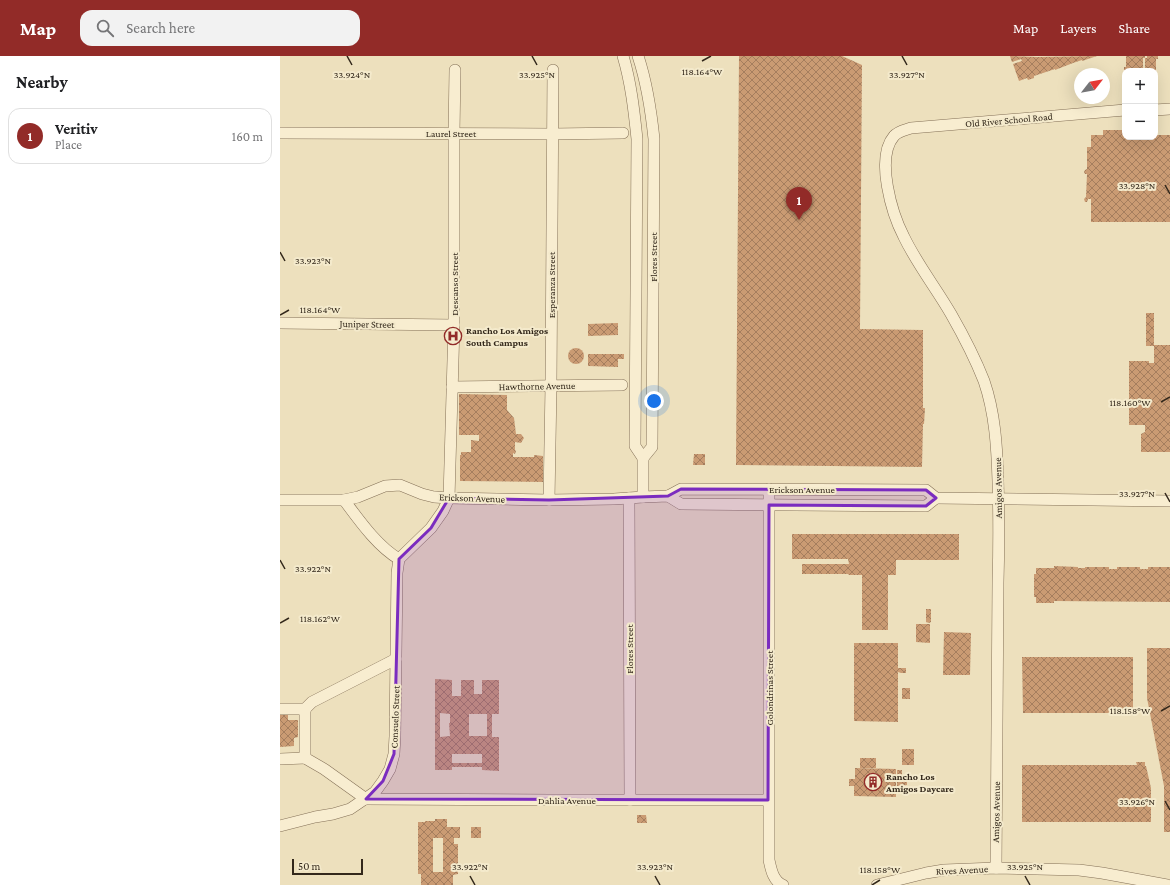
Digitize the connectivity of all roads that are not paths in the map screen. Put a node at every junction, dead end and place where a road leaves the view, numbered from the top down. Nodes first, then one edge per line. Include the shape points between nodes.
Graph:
1 (623, 56) edge
2 (638, 56) edge
3 (455, 70) dead end
4 (553, 70) dead end
5 (1170, 109) edge
6 (1122, 110) edge
7 (1158, 110) edge
8 (280, 133) edge
9 (454, 133) junction
10 (623, 133) dead end
11 (552, 134) junction
12 (895, 135) joint
13 (280, 323) edge
14 (454, 325) junction
15 (622, 385) dead end
16 (551, 386) junction
17 (452, 387) junction
18 (643, 458) junction
19 (769, 489) junction
20 (643, 496) junction
21 (668, 496) junction
22 (449, 498) junction
23 (629, 498) junction
24 (936, 498) junction
25 (999, 498) junction
26 (280, 500) edge
27 (344, 500) junction
28 (549, 500) junction
29 (1170, 501) edge
30 (769, 505) junction
31 (399, 559) junction
32 (396, 659) junction
33 (280, 709) edge
34 (305, 709) junction
35 (306, 758) junction
36 (280, 759) edge
37 (366, 799) junction
38 (630, 800) junction
39 (768, 800) junction
40 (280, 826) edge
41 (996, 868) junction
42 (782, 884) edge
43 (877, 885) edge
44 (1167, 885) edge

1 - 18 street, Flores Street via 634,102 638,139 635,446
2 - 18 street, Flores Street via 652,112 654,139 652,447
3 - 9 street, Descanso Street
4 - 11 street, Esperanza Street
5 - 7 street
6 - 12 street, Old River School Road via 925,126 902,130
8 - 9 street, Laurel Street
9 - 11 street, Laurel Street
9 - 14 street, Descanso Street
10 - 11 street, Laurel Street
11 - 16 street, Esperanza Street
12 - 25 street, Amigos Avenue via 886,154 886,169 889,195 896,220 904,238 952,316 984,381 996,435
13 - 14 street, Juniper Street
14 - 17 street, Descanso Street
15 - 16 street, Hawthorne Avenue
16 - 17 street, Hawthorne Avenue
16 - 28 street, Esperanza Street
17 - 22 street, Descanso Street
18 - 20 street, Flores Street
19 - 21 street, Erickson Avenue via 681,489
19 - 24 street, Erickson Avenue via 926,490
19 - 30 street, Golondrinas Street
20 - 21 street, Erickson Avenue
20 - 23 street, Erickson Avenue
21 - 30 street, Erickson Avenue via 681,504
22 - 27 street, Erickson Avenue via 422,494 400,485 385,486
22 - 28 street, Erickson Avenue
22 - 31 street via 431,528
23 - 28 street, Erickson Avenue
23 - 38 street, Flores Street
24 - 25 street, Erickson Avenue
24 - 30 street, Erickson Avenue via 926,506
25 - 29 street, Erickson Avenue
25 - 41 street, Amigos Avenue
26 - 27 street, Erickson Avenue
27 - 31 street via 389,554
30 - 39 street, Golondrinas Street
31 - 32 street, Consuelo Street via 396,573
32 - 34 street via 312,702
32 - 37 street, Consuelo Street via 394,754 383,781
33 - 34 street
34 - 35 street
35 - 36 street
35 - 37 street
37 - 38 street, Dahlia Avenue
37 - 40 street, Consuelo Street via 350,809
38 - 39 street, Dahlia Avenue
39 - 42 street, Golondrinas Street via 769,860 772,875
41 - 43 street, Rives Avenue via 944,870
41 - 44 street, Rives Avenue via 1079,870

